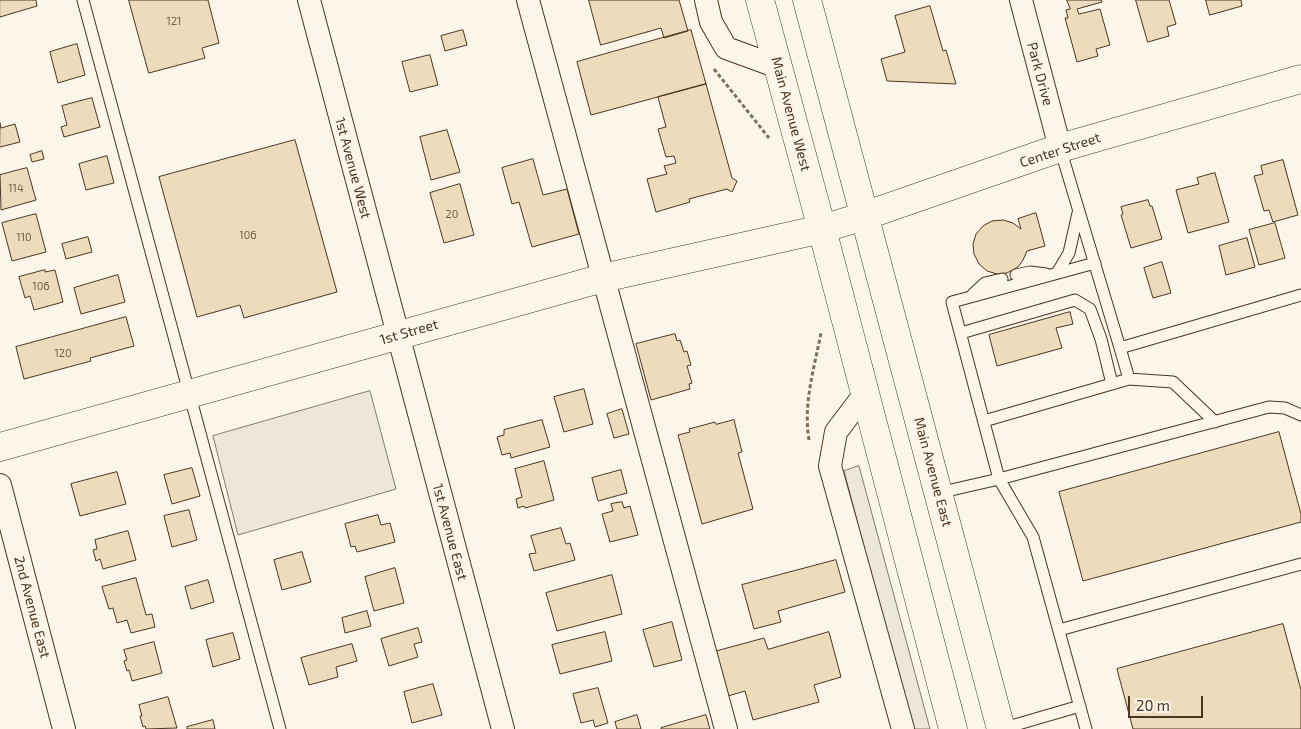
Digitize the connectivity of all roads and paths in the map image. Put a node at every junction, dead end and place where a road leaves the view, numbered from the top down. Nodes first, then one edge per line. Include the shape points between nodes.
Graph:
1 (83, 0) edge
2 (309, 0) edge
3 (528, 0) edge
4 (706, 0) edge
5 (760, 0) edge
6 (807, 0) edge
7 (1020, 0) edge
8 (710, 64) dead end
9 (778, 67) junction
10 (1301, 79) edge
11 (772, 142) dead end
12 (1060, 148) junction
13 (1078, 211) junction
14 (864, 216) junction
15 (822, 228) junction
16 (1095, 263) junction
17 (1054, 274) junction
18 (1016, 275) dead end
19 (603, 278) junction
20 (1002, 279) dead end
21 (1301, 295) edge
22 (970, 297) junction
23 (961, 333) junction
24 (398, 336) junction
25 (1120, 348) junction
26 (1129, 379) junction
27 (1112, 384) junction
28 (189, 394) junction
29 (864, 395) junction
30 (1301, 415) edge
31 (984, 421) junction
32 (1215, 422) junction
33 (0, 447) edge
34 (1000, 479) junction
35 (0, 484) edge
36 (938, 493) junction
37 (1301, 564) edge
38 (1059, 630) junction
39 (1080, 706) junction
40 (64, 729) edge
41 (280, 729) edge
42 (503, 729) edge
43 (726, 729) edge
44 (903, 729) edge
45 (953, 729) edge
46 (1001, 729) edge
47 (1086, 729) edge

1 - 28 lane
2 - 24 street, 1st Avenue West
3 - 19 street
4 - 9 street via 711,22 726,48
5 - 9 main road, Main Avenue West
6 - 14 main road
7 - 12 street, Park Drive
8 - 11 path
9 - 15 main road, Main Avenue West
10 - 12 main road, Center Street
12 - 13 lane
12 - 14 main road, Center Street
13 - 16 lane
13 - 17 lane via 1070,253
14 - 15 main road, Center Street
14 - 36 main road, Main Avenue East
15 - 19 main road, 1st Street
15 - 29 main road
16 - 17 lane
16 - 25 lane
17 - 18 lane via 1030,272
17 - 22 lane
19 - 24 main road, 1st Street
19 - 43 street
20 - 22 lane via 985,283
21 - 25 lane
22 - 23 lane via 952,302
23 - 27 lane via 1075,300 1090,310
23 - 31 lane
24 - 28 main road, 1st Street
24 - 42 street, 1st Avenue East
25 - 26 lane
26 - 27 lane
26 - 32 lane via 1173,382
27 - 31 lane
28 - 33 main road, 1st Street
28 - 41 lane
29 - 44 street via 836,432 830,466
29 - 45 main road
30 - 32 lane via 1285,408 1269,407
31 - 34 lane
32 - 34 lane
34 - 36 lane
34 - 38 lane via 1033,537
35 - 40 street, 2nd Avenue East
36 - 46 main road, Main Avenue East
37 - 38 lane
38 - 39 lane
39 - 46 lane
39 - 47 lane

